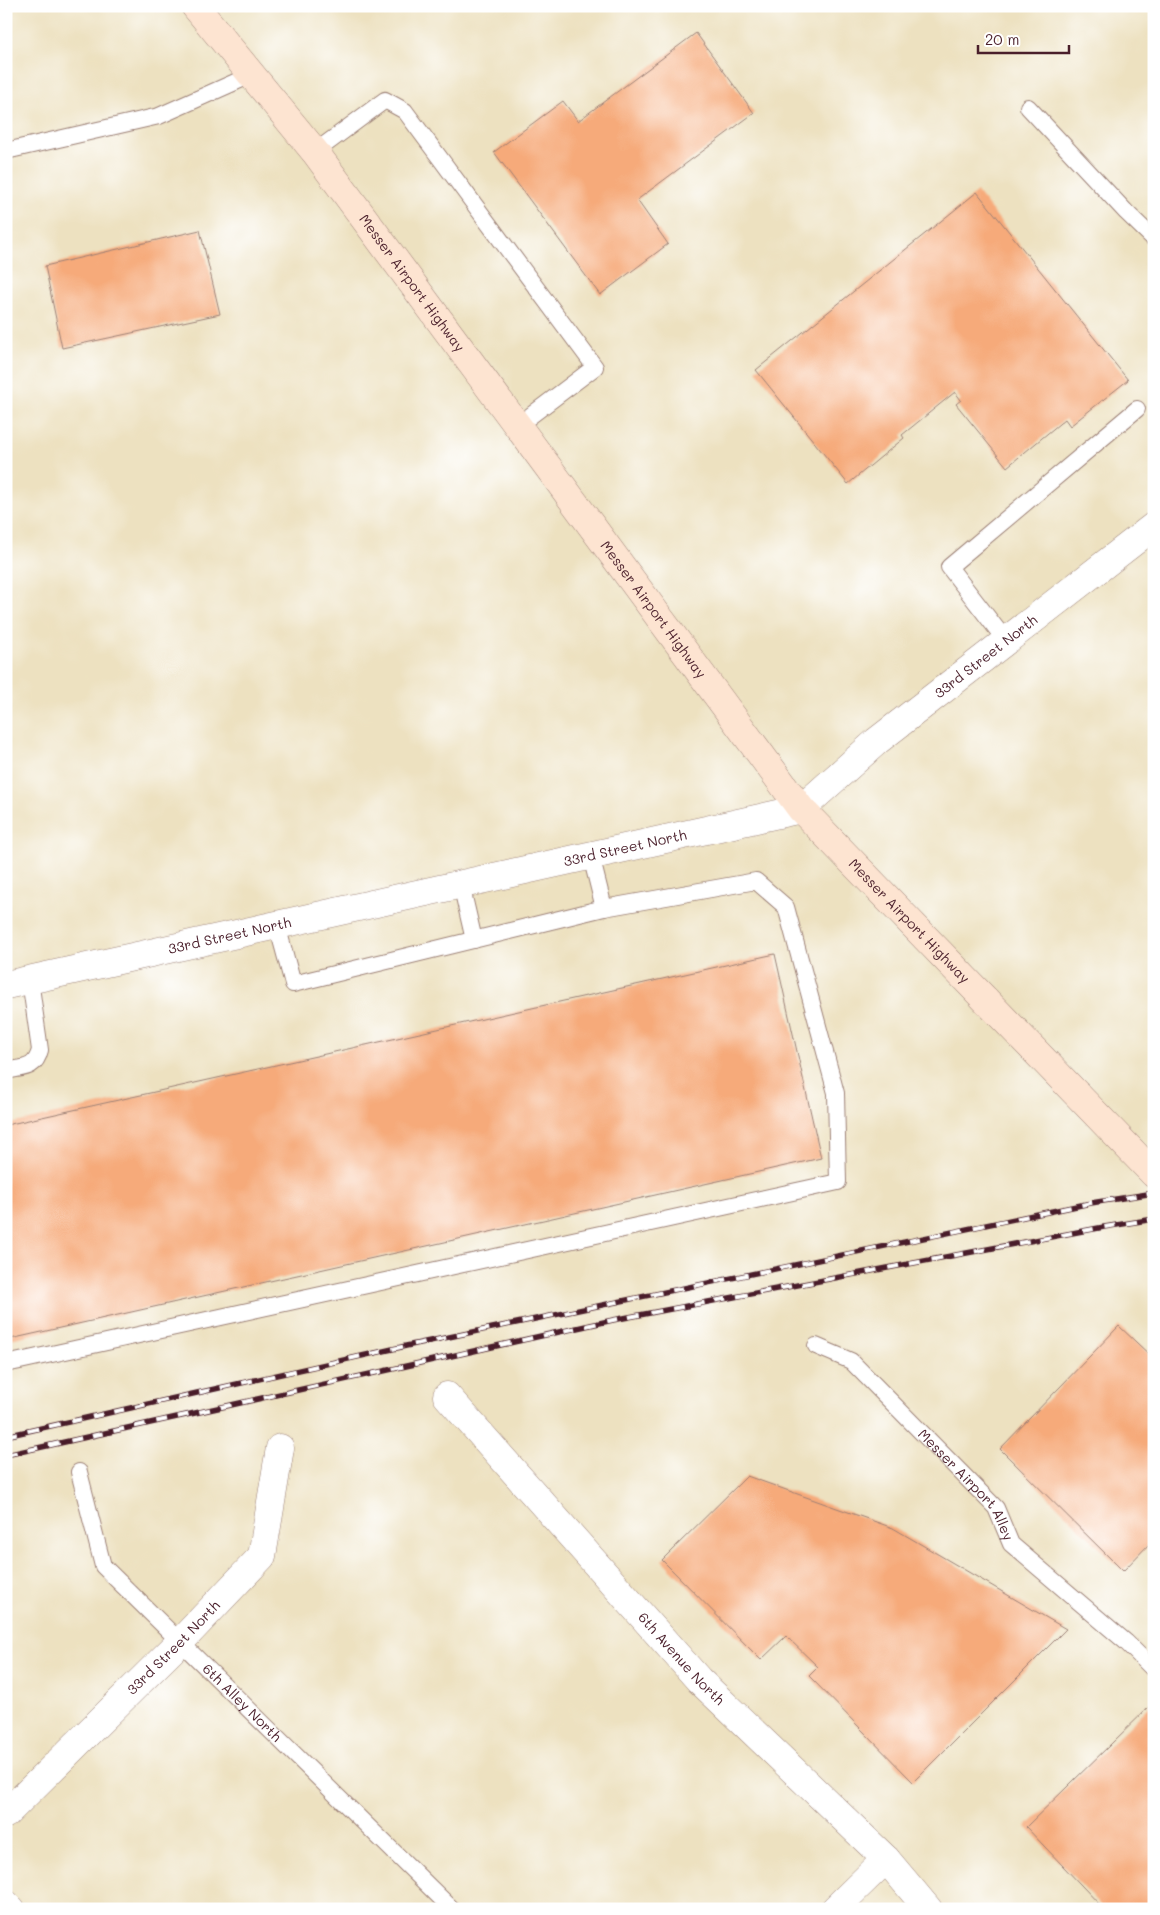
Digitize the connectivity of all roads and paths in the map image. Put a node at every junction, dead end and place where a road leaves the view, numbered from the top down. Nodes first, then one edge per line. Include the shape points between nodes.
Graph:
1 (195, 6) edge
2 (251, 75) junction
3 (1028, 107) dead end
4 (6, 151) edge
5 (315, 152) junction
6 (1154, 239) edge
7 (1137, 408) dead end
8 (517, 426) junction
9 (1154, 526) edge
10 (1006, 641) junction
11 (801, 809) junction
12 (592, 856) junction
13 (461, 884) junction
14 (604, 908) junction
15 (278, 925) junction
16 (474, 940) junction
17 (18, 982) edge
18 (6, 1071) edge
19 (1154, 1174) edge
20 (816, 1346) dead end
21 (6, 1364) edge
22 (447, 1396) dead end
23 (280, 1448) dead end
24 (79, 1472) dead end
25 (181, 1641) junction
26 (1154, 1670) edge
27 (6, 1814) edge
28 (886, 1859) junction
29 (6, 1904) edge
30 (11, 1909) edge
31 (452, 1909) edge
32 (836, 1909) edge
33 (928, 1909) edge

1 - 2 main road, Messer Airport Highway
2 - 4 lane via 159,116
2 - 5 main road, Messer Airport Highway
3 - 6 lane
5 - 8 main road, Messer Airport Highway
5 - 8 lane via 385,100 405,111 595,367
7 - 10 lane via 949,567
8 - 11 main road, Messer Airport Highway
9 - 10 street, 33rd Street North
10 - 11 street, 33rd Street North via 877,741
11 - 12 street, 33rd Street North
11 - 19 main road, Messer Airport Highway
12 - 13 street, 33rd Street North
12 - 14 lane
13 - 15 street, 33rd Street North
13 - 16 lane
14 - 16 lane
14 - 21 lane via 756,881 786,906 836,1094 838,1182
15 - 16 lane via 293,984
15 - 17 street, 33rd Street North
17 - 18 lane via 40,1050 32,1065
20 - 26 lane, Messer Airport Alley via 851,1361 996,1508 1011,1544
22 - 28 street, 6th Avenue North via 699,1680
23 - 25 street, 33rd Street North via 262,1556
24 - 25 lane, 6th Alley North via 103,1566
25 - 27 street, 33rd Street North
25 - 31 lane, 6th Alley North
28 - 32 street
28 - 33 street, 6th Avenue North
29 - 30 street

